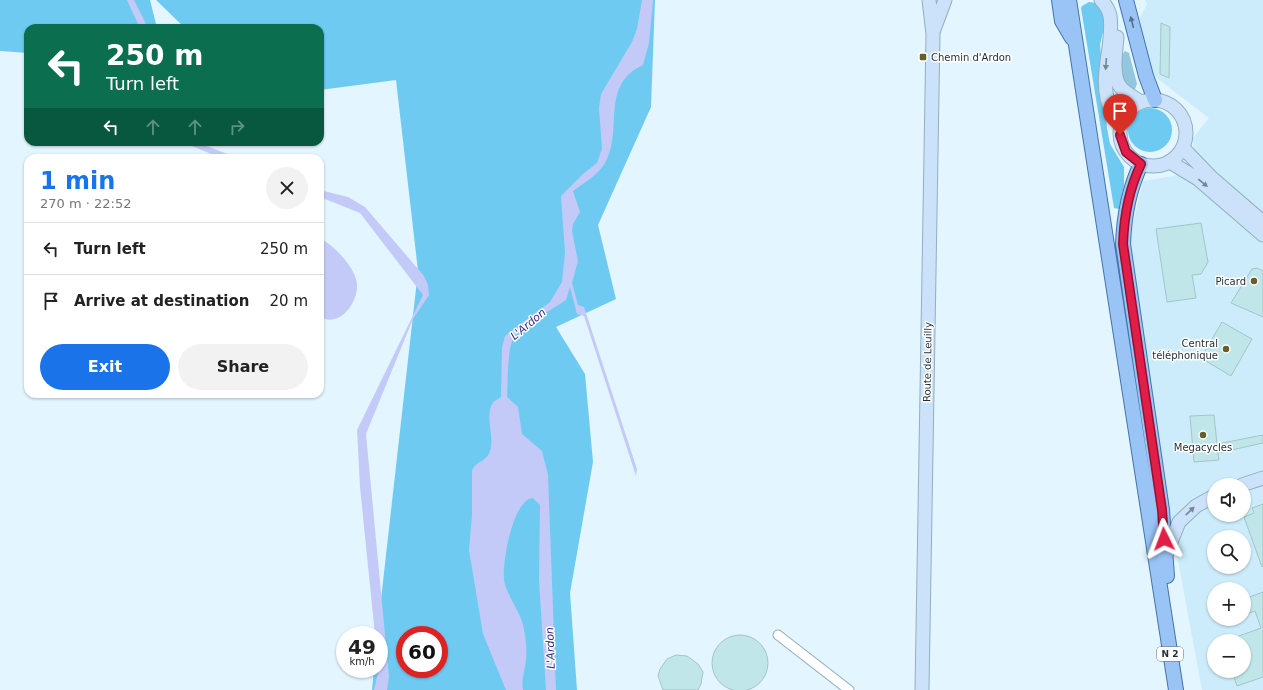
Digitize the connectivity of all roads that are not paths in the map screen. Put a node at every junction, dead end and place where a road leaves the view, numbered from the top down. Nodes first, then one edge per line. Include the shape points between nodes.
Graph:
1 (929, 0) edge
2 (945, 0) edge
3 (1059, 0) edge
4 (1069, 0) edge
5 (1101, 0) edge
6 (1111, 0) edge
7 (1126, 0) edge
8 (1067, 19) junction
9 (933, 34) junction
10 (1148, 101) junction
11 (1121, 126) junction
12 (1183, 148) junction
13 (1170, 162) junction
14 (1141, 164) junction
15 (1263, 222) edge
16 (1263, 235) edge
17 (1263, 478) edge
18 (1251, 482) edge
19 (1207, 500) edge
20 (1165, 557) junction
21 (1165, 618) junction
22 (778, 636) dead end
23 (849, 690) edge
24 (922, 690) edge
25 (1176, 690) edge

1 - 9 main road
2 - 9 main road
3 - 8 main road
4 - 8 main road
5 -> 11 main road via 1110,14 1106,63 1107,98
6 - 10 main road via 1117,9 1116,75 1119,84 1127,94
10 -> 7 main road via 1146,76
8 - 21 main road, N 2 via 1076,44
9 - 24 main road, Route de Leuilly
10 - 11 main road via 1132,107
10 - 12 main road via 1170,104 1181,115 1187,130
11 - 14 main road via 1120,135 1126,152
12 - 13 main road
12 - 15 main road via 1212,178
13 - 14 main road via 1156,166
13 -> 16 main road via 1194,176
14 - 20 main road via 1131,188 1123,244 1161,503
17 - 18 main road
20 -> 19 main road via 1179,522 1196,506
20 - 21 main road
21 - 25 main road, N 2
22 - 23 street

